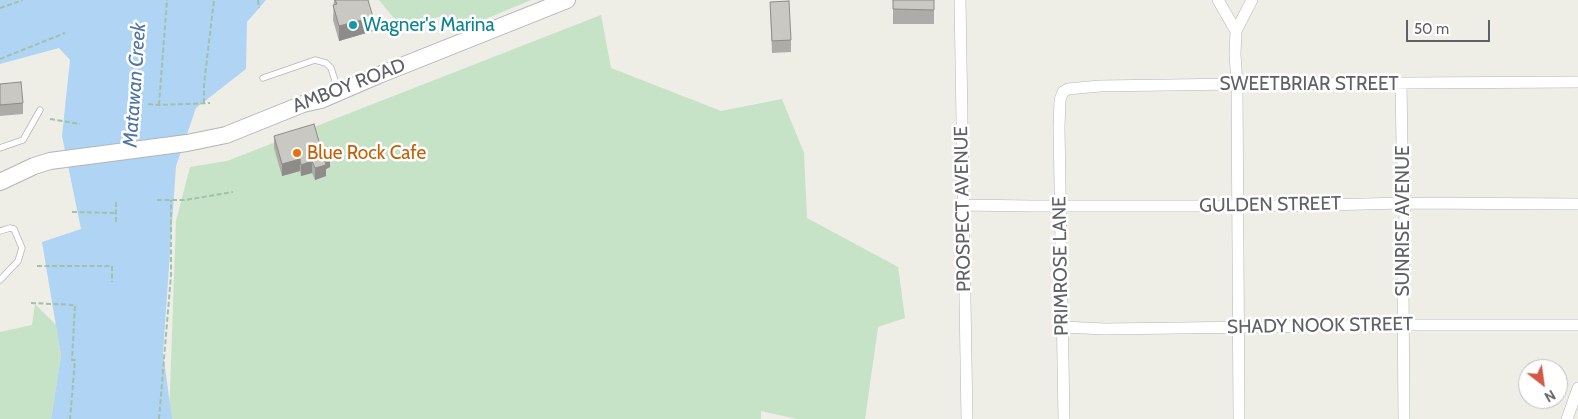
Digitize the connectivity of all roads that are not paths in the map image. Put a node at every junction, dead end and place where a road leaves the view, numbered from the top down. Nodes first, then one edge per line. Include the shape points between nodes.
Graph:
1 (567, 0) edge
2 (960, 0) edge
3 (1218, 0) edge
4 (1252, 0) edge
5 (1236, 31) junction
6 (263, 78) dead end
7 (1578, 82) edge
8 (1402, 83) junction
9 (1237, 84) junction
10 (339, 92) junction
11 (40, 110) dead end
12 (1059, 112) joint
13 (0, 148) edge
14 (0, 182) edge
15 (1404, 203) junction
16 (1578, 204) edge
17 (962, 205) junction
18 (1060, 206) junction
19 (1238, 206) junction
20 (0, 231) edge
21 (0, 280) edge
22 (1404, 325) junction
23 (1578, 325) edge
24 (1063, 327) junction
25 (1238, 328) junction
26 (1578, 388) edge
27 (966, 419) edge
28 (1064, 419) edge
29 (1239, 419) edge
30 (1404, 419) edge
31 (1567, 419) edge

1 - 10 main road, AMBOY ROAD
2 - 17 street, PROSPECT AVENUE
3 - 5 street
4 - 5 street
5 - 9 street
6 - 10 lane via 315,60 326,62
7 - 8 street, SWEETBRIAR STREET
8 - 9 street, SWEETBRIAR STREET
8 - 15 street, SUNRISE AVENUE
9 - 12 street, SWEETBRIAR STREET via 1071,88 1063,92
9 - 19 street
10 - 14 main road, AMBOY ROAD via 226,135 50,162
11 - 13 lane via 23,140
12 - 18 street, PRIMROSE LANE
15 - 16 street, GULDEN STREET
15 - 19 street, GULDEN STREET
15 - 22 street, SUNRISE AVENUE
17 - 18 street, GULDEN STREET
17 - 27 street, PROSPECT AVENUE
18 - 19 street, GULDEN STREET
18 - 24 street, PRIMROSE LANE
19 - 25 street
20 - 21 lane via 14,229 22,248 18,261
22 - 23 street, SHADY NOOK STREET
22 - 25 street, SHADY NOOK STREET
22 - 30 street, SUNRISE AVENUE
24 - 25 street, SHADY NOOK STREET
24 - 28 street, PRIMROSE LANE
25 - 29 street
26 - 31 street

